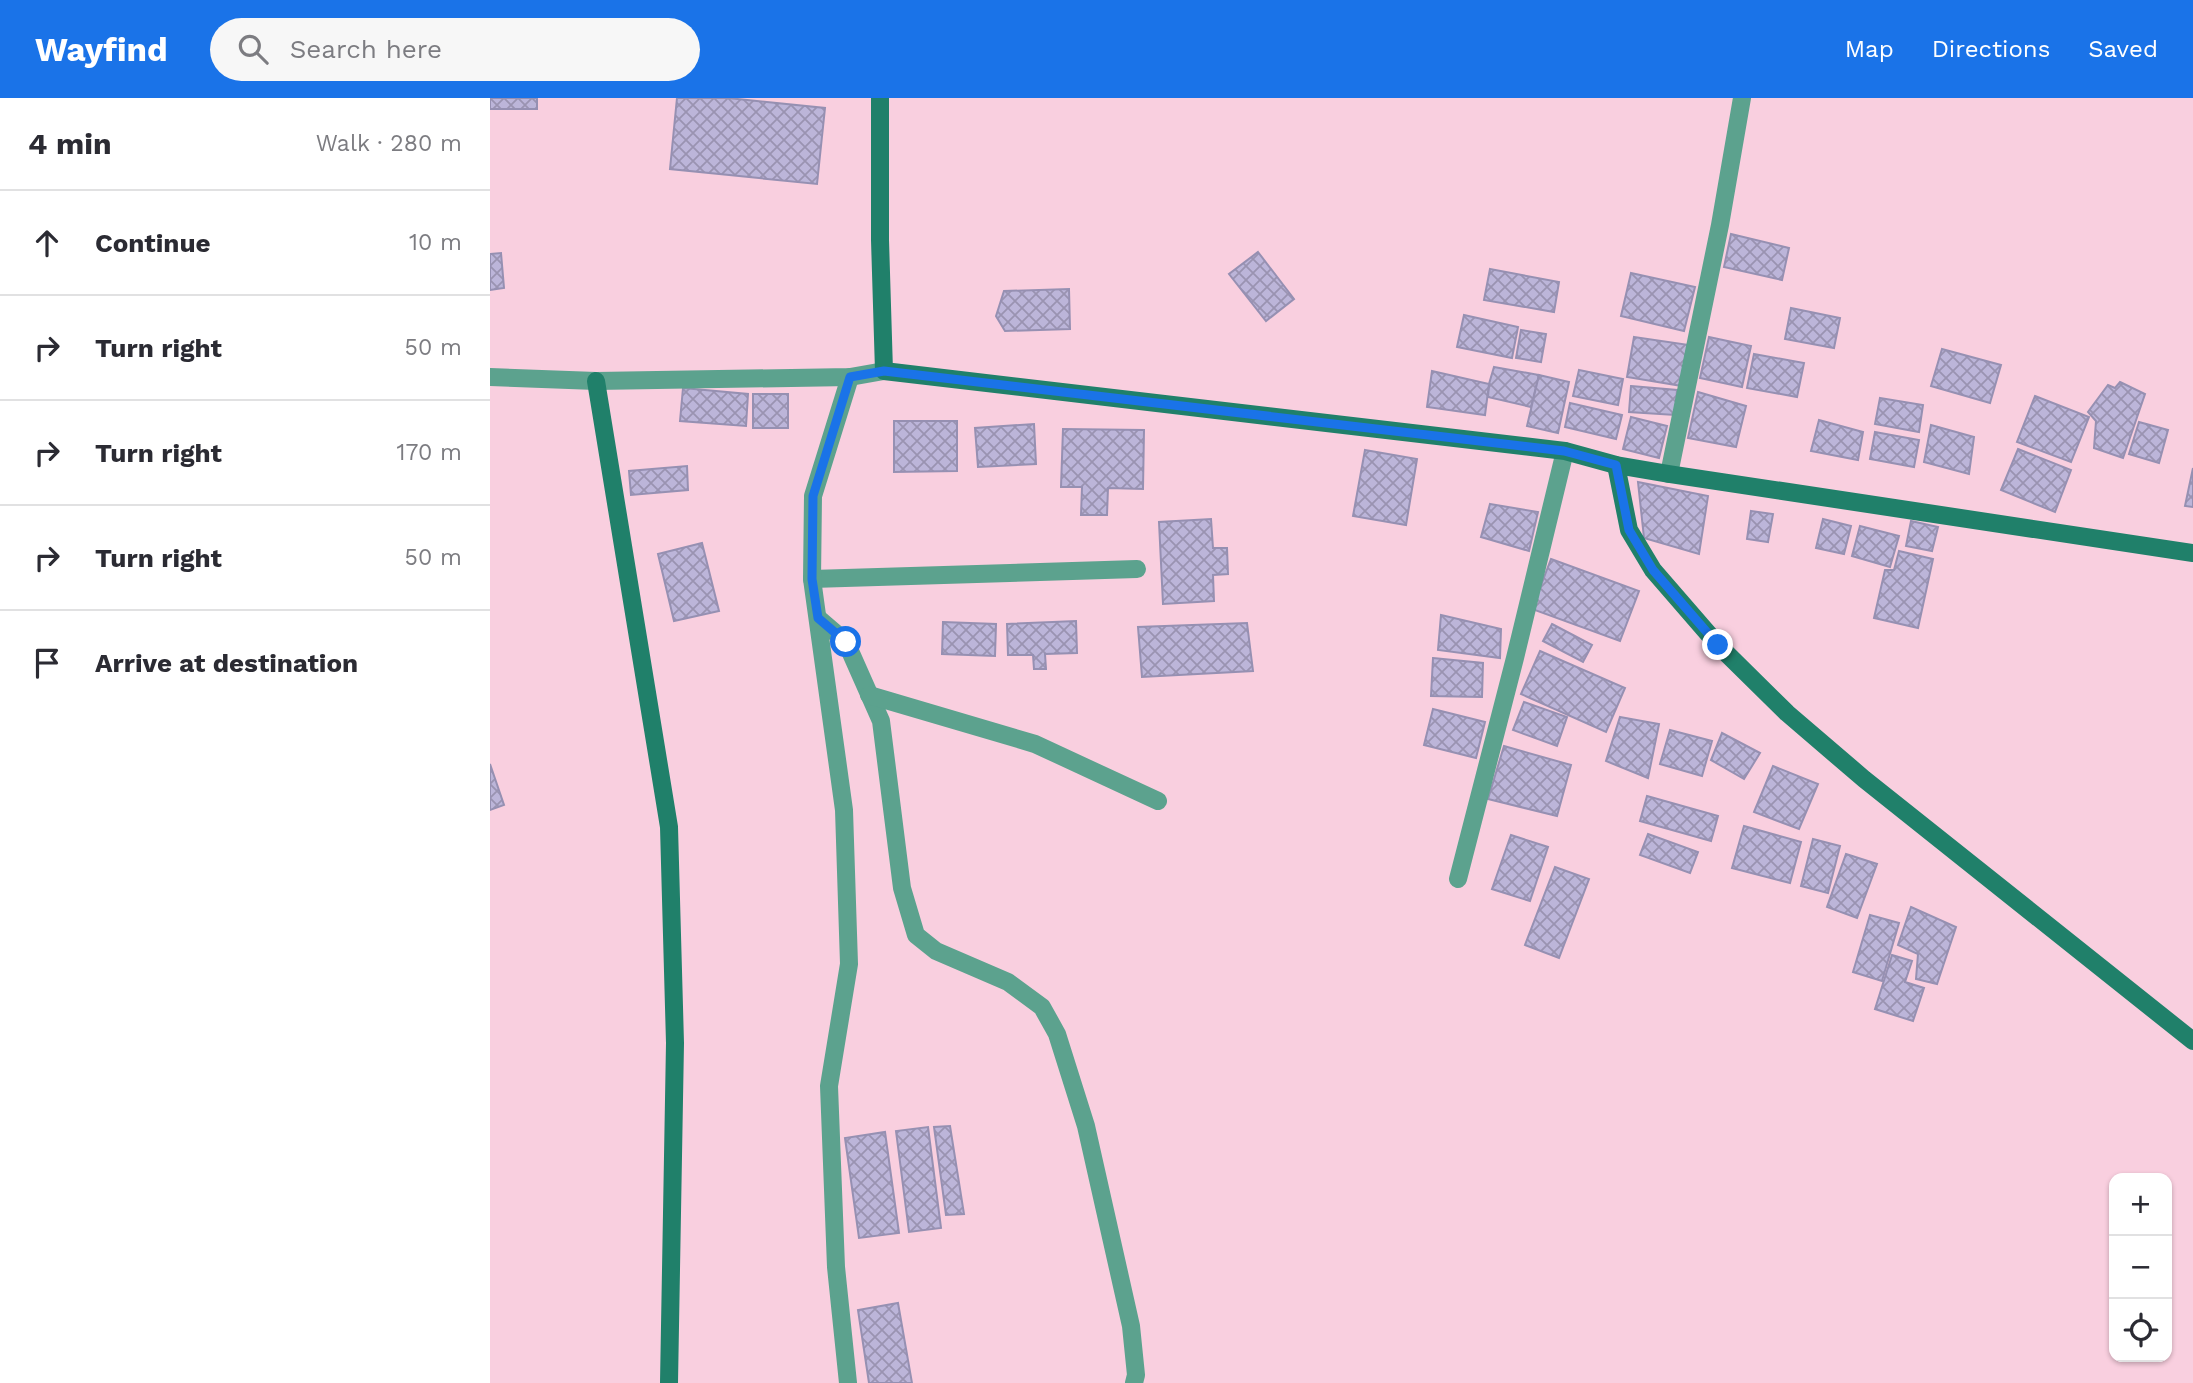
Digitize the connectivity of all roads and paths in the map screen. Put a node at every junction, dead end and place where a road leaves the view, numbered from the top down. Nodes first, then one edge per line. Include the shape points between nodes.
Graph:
1 (880, 98) edge
2 (1742, 98) edge
3 (884, 371) junction
4 (490, 377) edge
5 (850, 377) junction
6 (596, 381) junction
7 (1564, 451) junction
8 (1616, 465) junction
9 (1669, 474) junction
10 (2193, 553) edge
11 (1137, 569) dead end
12 (812, 579) junction
13 (818, 618) junction
14 (869, 695) junction
15 (1158, 801) dead end
16 (1458, 879) dead end
17 (2193, 1041) edge
18 (669, 1383) edge
19 (848, 1383) edge
20 (1134, 1383) edge

1 - 3 street
2 - 9 street
3 - 5 street
3 - 7 street
4 - 6 street
5 - 6 street
5 - 12 street via 813,496
6 - 18 street via 669,827 675,1043
7 - 8 street
7 - 16 street
8 - 9 street
8 - 17 street via 1629,530 1653,570 1718,645 1864,779
9 - 10 street
11 - 12 street
12 - 13 street
13 - 14 street via 846,642
13 - 19 street via 844,810 849,964 829,1086 836,1267
14 - 15 street via 1035,744
14 - 20 street via 881,721 902,888 916,935 936,951 1008,982 1042,1007 1057,1034 1086,1126 1131,1326

